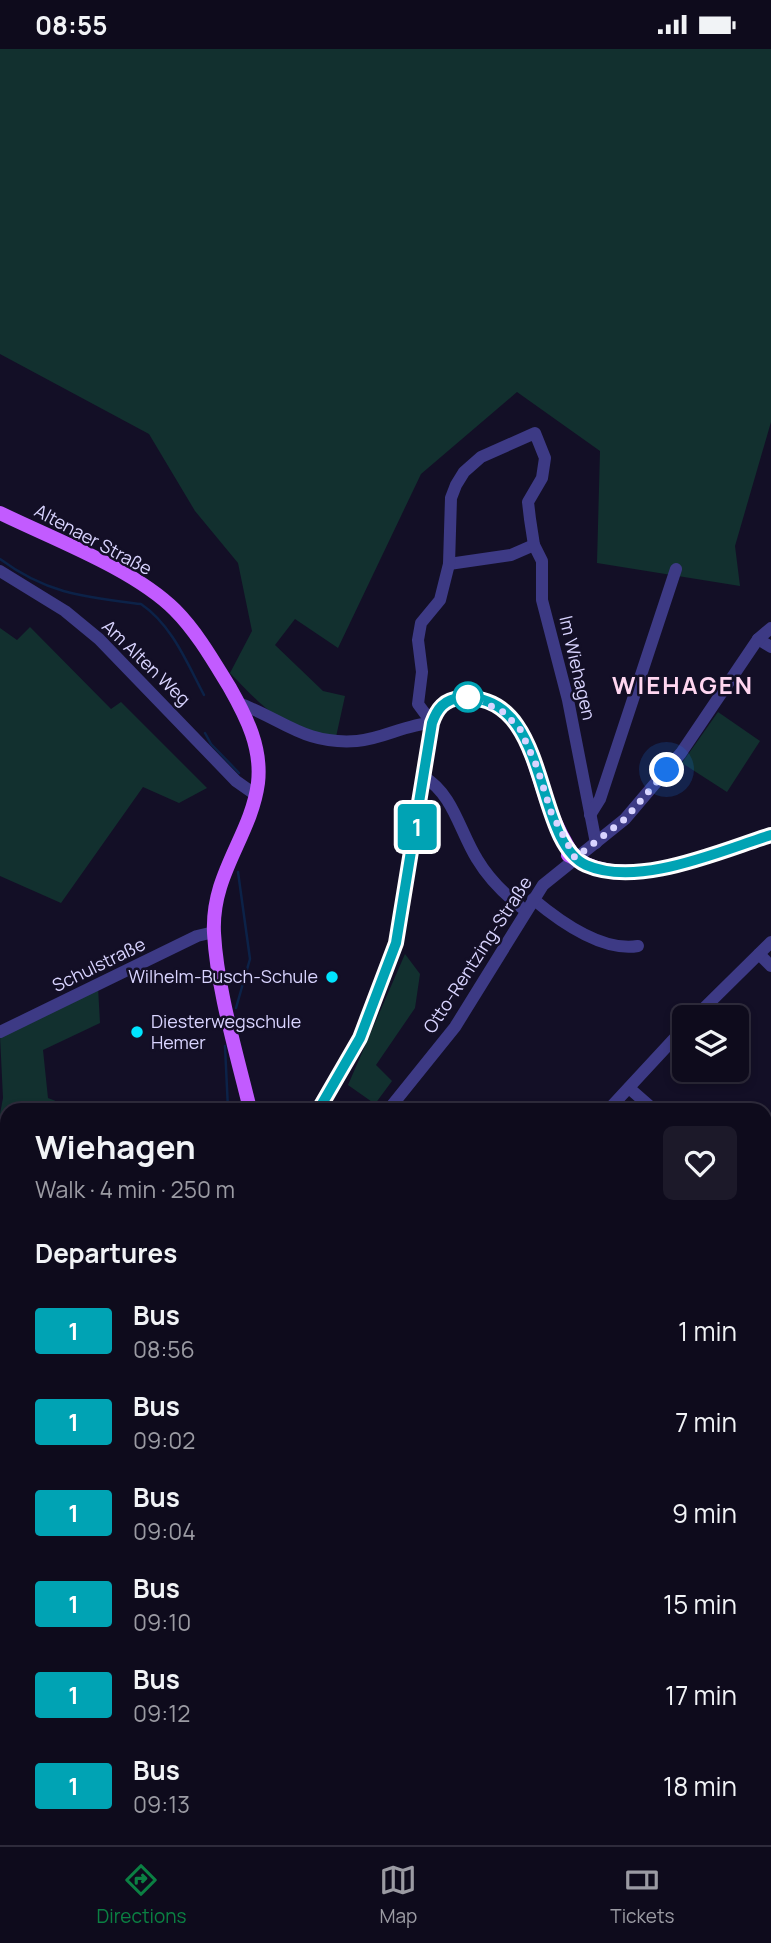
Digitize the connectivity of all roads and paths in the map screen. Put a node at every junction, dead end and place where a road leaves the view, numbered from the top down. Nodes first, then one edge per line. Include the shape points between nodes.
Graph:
1 (0, 513) edge
2 (534, 545) junction
3 (449, 564) junction
4 (676, 569) dead end
5 (0, 571) edge
6 (771, 628) edge
7 (758, 639) junction
8 (771, 647) edge
9 (238, 703) junction
10 (432, 723) junction
11 (425, 777) junction
12 (256, 795) junction
13 (590, 815) junction
14 (771, 835) edge
15 (596, 843) junction
16 (575, 858) junction
17 (530, 905) junction
18 (214, 932) junction
19 (771, 942) edge
20 (638, 946) dead end
21 (759, 954) junction
22 (771, 966) edge
23 (707, 1005) edge
24 (0, 1032) edge
25 (672, 1041) edge
26 (629, 1088) junction
27 (249, 1103) edge
28 (322, 1103) edge
29 (394, 1103) edge
30 (615, 1103) edge
31 (646, 1103) edge

1 - 9 main road, Altenaer Straße via 117,570 175,610 204,646
2 - 3 street via 511,555
2 - 3 street, Im Wiehagen via 528,502 542,478 545,458 535,433 481,457 464,472 452,498
2 - 13 street, Im Wiehagen via 542,561 542,600 568,700
3 - 10 street via 440,600 421,624 418,640 422,672 418,704
4 - 13 street via 600,799
5 - 12 street, Am Alten Weg via 65,611 99,639 236,781
6 - 7 street, Otto-Rentzing-Straße
7 - 8 street
7 - 15 street, Otto-Rentzing-Straße via 681,753 625,819
9 - 10 street via 295,732 329,740 384,737
9 - 12 main road, Altenaer Straße via 258,754
10 - 11 main road
10 - 16 main road via 440,706 456,698 479,700 514,721 525,737 551,812
11 - 17 street via 442,791 499,891
11 - 28 main road via 396,943 360,1038
12 - 18 main road, Altenaer Straße via 219,887
13 - 15 street, Im Wiehagen
14 - 16 main road via 633,872 597,869
15 - 16 street, Otto-Rentzing-Straße
16 - 17 street, Otto-Rentzing-Straße via 543,885
17 - 20 street via 573,930
17 - 29 street, Otto-Rentzing-Straße via 455,1027
18 - 24 street, Schulstraße via 197,936
18 - 27 main road, Altenaer Straße
19 - 21 street
21 - 22 street
21 - 23 street
25 - 26 street
26 - 30 street
26 - 31 street

